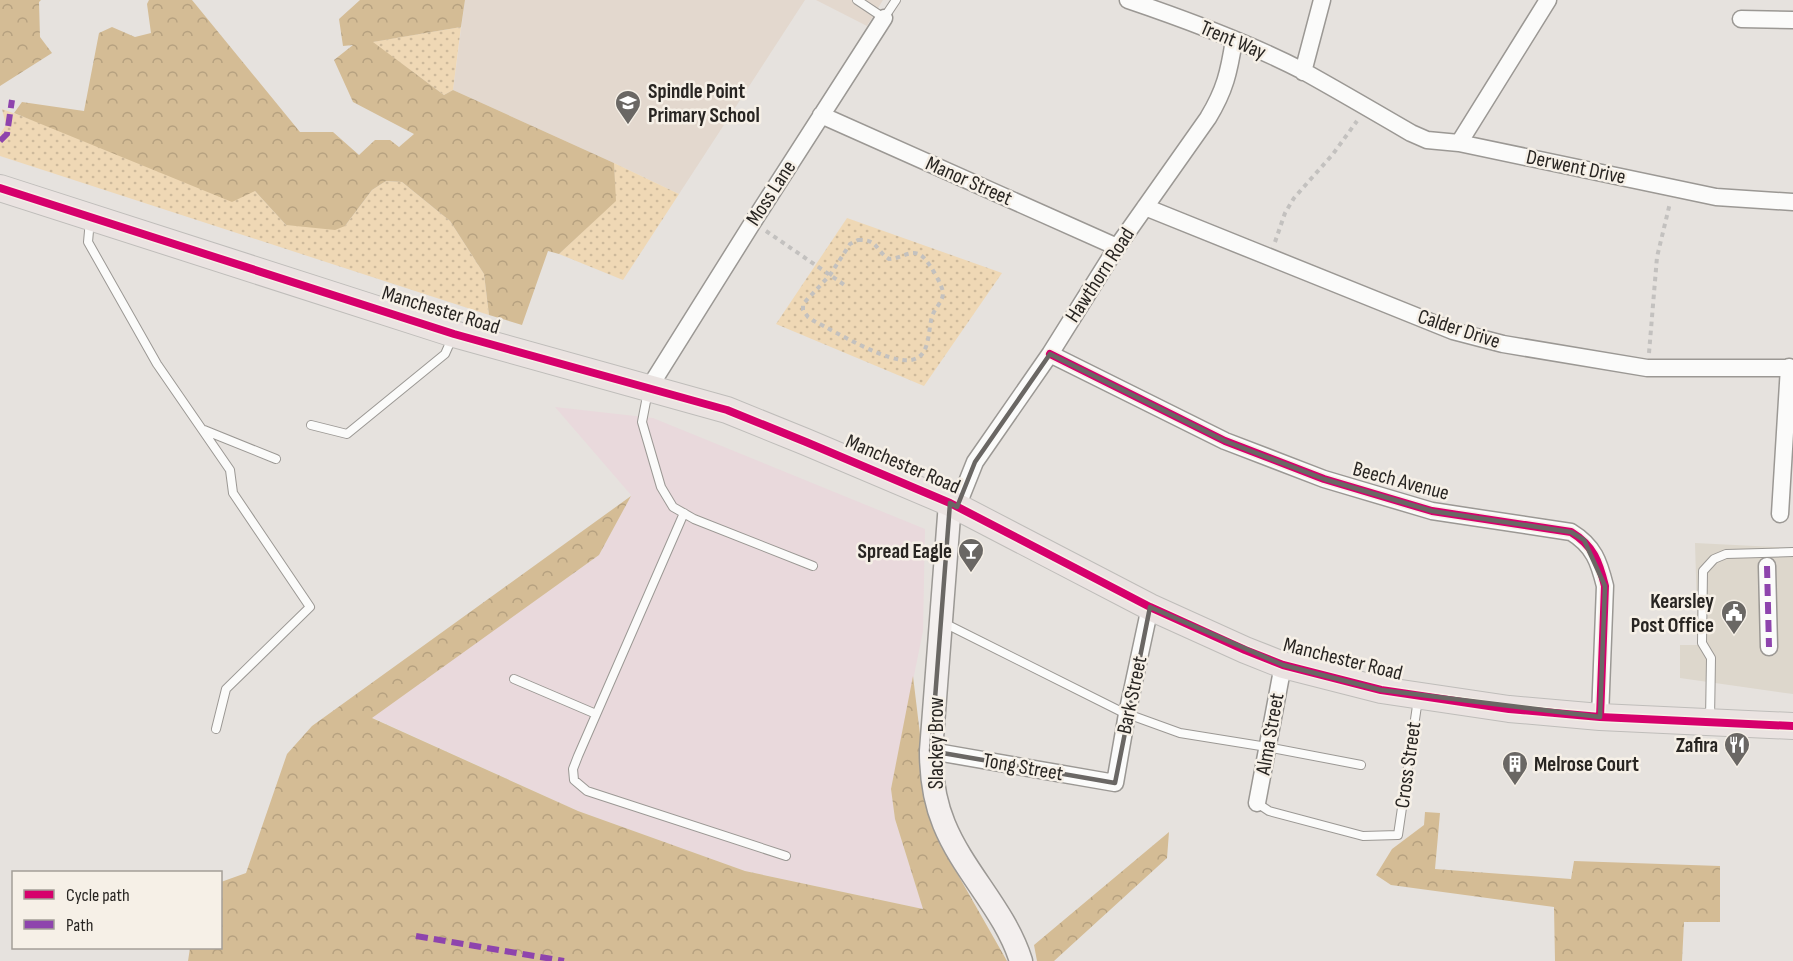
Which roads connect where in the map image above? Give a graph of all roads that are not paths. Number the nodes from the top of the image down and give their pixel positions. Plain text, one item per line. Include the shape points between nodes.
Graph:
1 (857, 0) edge
2 (897, 0) edge
3 (1128, 0) edge
4 (1322, 0) edge
5 (1548, 0) edge
6 (884, 18) junction
7 (1741, 19) dead end
8 (1793, 20) edge
9 (1234, 40) junction
10 (1303, 72) junction
11 (1366, 108) joint
12 (821, 115) junction
13 (1459, 143) junction
14 (0, 188) edge
15 (1793, 202) edge
16 (1144, 207) junction
17 (90, 216) junction
18 (1117, 247) junction
19 (454, 334) junction
20 (1050, 354) junction
21 (1791, 368) edge
22 (649, 388) junction
23 (311, 425) dead end
24 (203, 430) junction
25 (276, 459) dead end
26 (953, 505) junction
27 (684, 513) junction
28 (1780, 514) dead end
29 (1793, 552) edge
30 (813, 566) dead end
31 (1767, 566) dead end
32 (1150, 607) junction
33 (940, 621) junction
34 (1769, 647) dead end
35 (1283, 664) junction
36 (514, 679) dead end
37 (1418, 696) junction
38 (596, 714) junction
39 (1127, 714) junction
40 (1600, 717) junction
41 (1710, 723) junction
42 (1793, 726) edge
43 (216, 729) dead end
44 (1267, 747) junction
45 (931, 751) junction
46 (1361, 765) dead end
47 (1115, 783) joint
48 (1257, 803) joint
49 (786, 856) dead end
50 (1021, 961) edge

1 - 6 lane
2 - 6 lane, Moss Lane
3 - 9 street, Trent Way
4 - 10 street
5 - 13 street
6 - 12 street, Moss Lane
7 - 8 street
9 - 10 street, Trent Way
9 - 16 street, Hawthorn Road via 1221,96
10 - 11 street, Trent Way
11 - 13 street, Derwent Drive via 1427,140
12 - 18 street, Manor Street
12 - 22 street, Moss Lane
13 - 15 street, Derwent Drive via 1716,197
14 - 17 main road, Manchester Road
16 - 18 street, Hawthorn Road
16 - 21 street, Calder Drive via 1453,331 1503,344 1647,368
17 - 19 main road, Manchester Road
17 - 24 lane via 88,242 157,364
18 - 20 street, Hawthorn Road
19 - 22 main road, Manchester Road
19 - 23 lane via 445,354 347,434
20 - 26 street, Hawthorn Road via 975,462
20 - 40 street, Beech Avenue via 1225,441 1324,479 1432,511 1571,532 1584,540 1594,553 1605,586
21 - 28 street
22 - 26 main road, Manchester Road via 727,411
22 - 27 lane via 642,422 661,487 673,507
24 - 25 lane
24 - 43 lane via 230,470 233,493 310,606 226,689
26 - 32 main road, Manchester Road
26 - 33 street, Slackey Brow
27 - 30 lane
27 - 38 lane
29 - 41 lane via 1726,554 1714,559 1703,571 1702,643 1711,658
31 - 34 street
32 - 35 main road, Manchester Road
32 - 39 street, Bark Street
33 - 39 lane
33 - 45 street, Slackey Brow
35 - 37 main road, Manchester Road
35 - 44 street, Alma Street
36 - 38 lane
37 - 40 main road, Manchester Road
37 - 48 lane, Cross Street via 1398,835 1363,836 1269,811
38 - 49 lane via 573,769 574,780 587,791
39 - 44 lane via 1180,733
39 - 47 street, Bark Street
40 - 41 main road, Manchester Road
41 - 42 main road, Manchester Road
44 - 46 lane
44 - 48 street, Alma Street
45 - 47 street, Tong Street
45 - 50 street, Slackey Brow via 933,789 944,824 999,914

